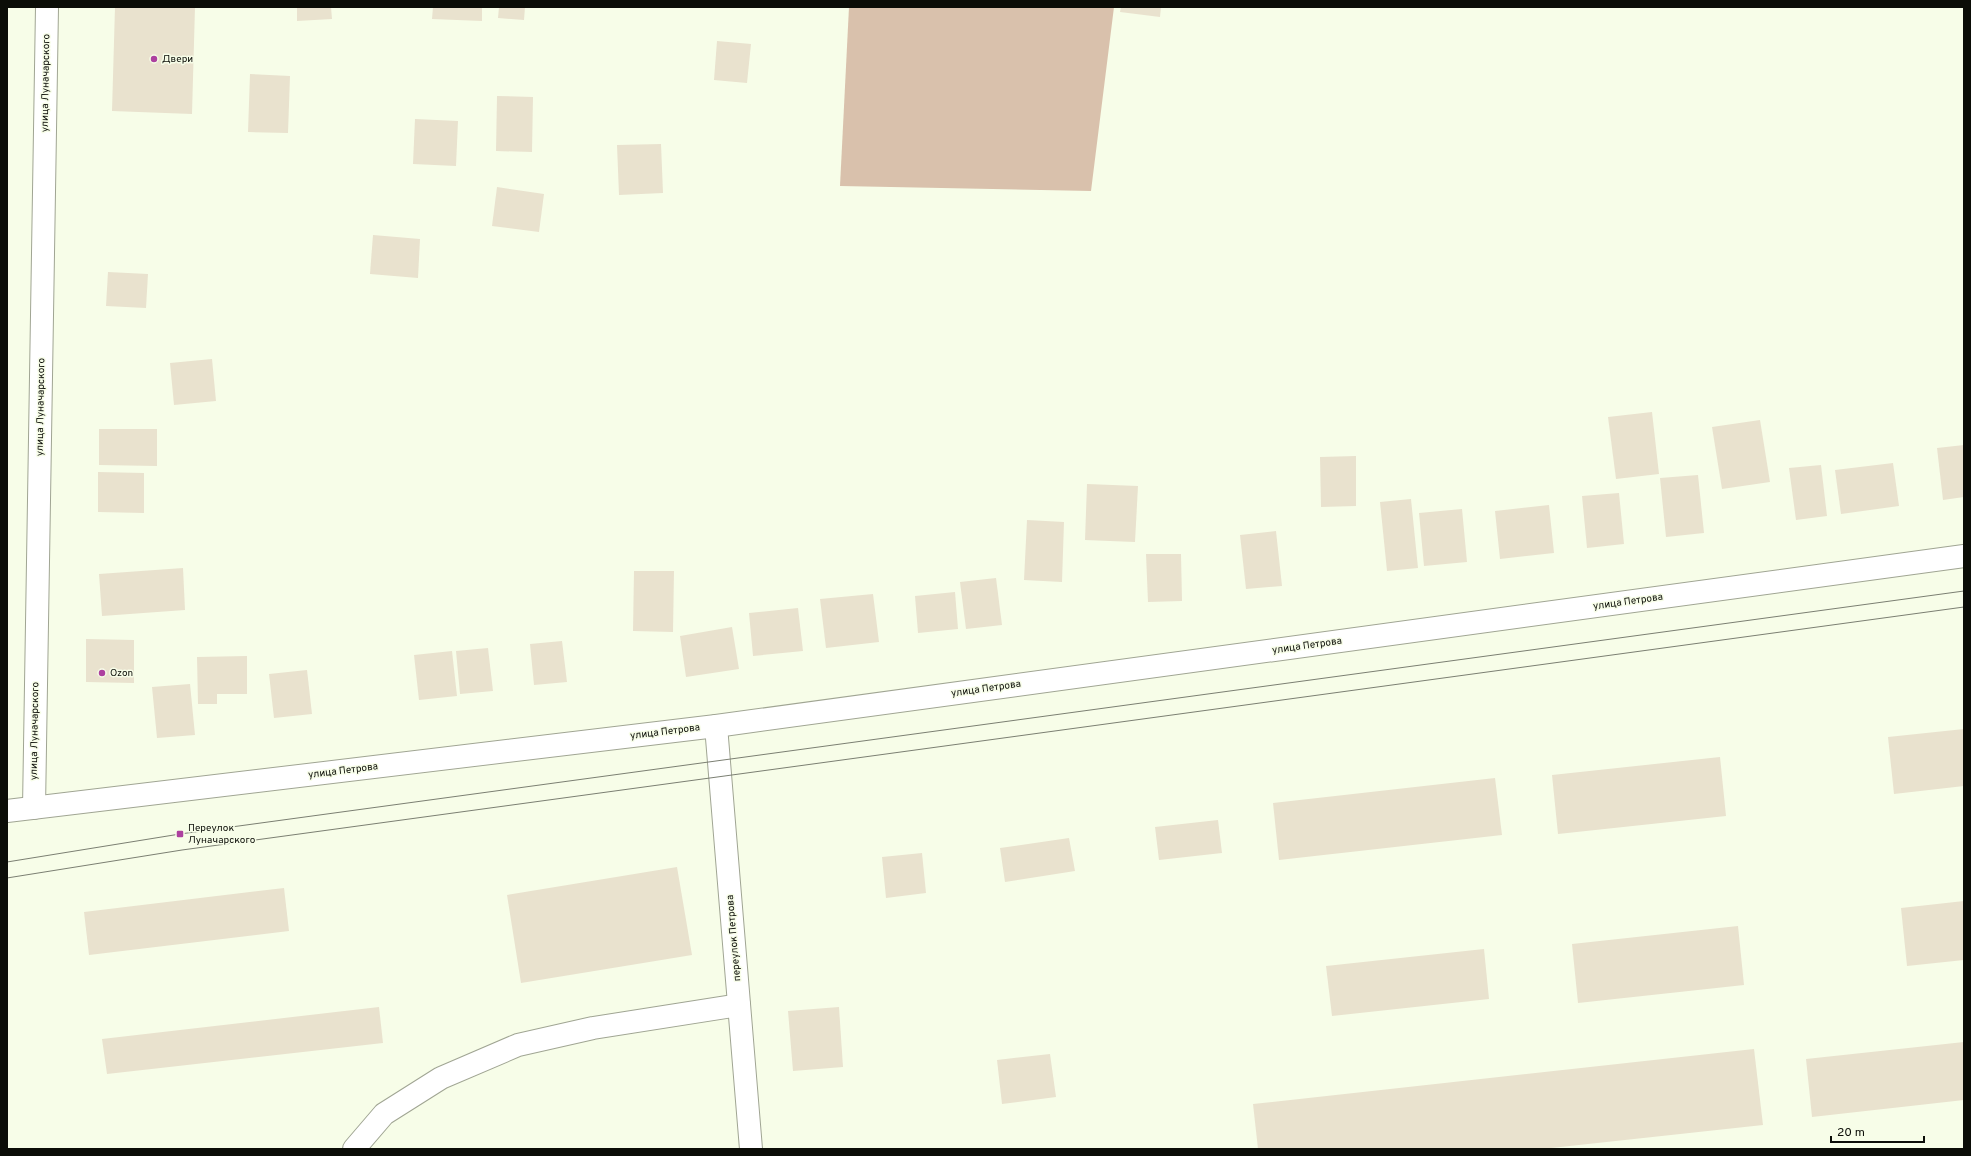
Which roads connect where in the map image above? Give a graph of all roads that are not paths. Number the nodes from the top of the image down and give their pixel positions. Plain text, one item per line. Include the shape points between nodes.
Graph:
1 (48, 7) edge
2 (1964, 556) edge
3 (716, 726) junction
4 (34, 808) junction
5 (7, 812) edge
6 (739, 1005) junction
7 (354, 1149) edge
8 (751, 1149) edge

1 - 4 street, улица Луначарского
2 - 3 street, улица Петрова
3 - 4 street, улица Петрова
3 - 6 street, переулок Петрова
4 - 5 street, улица Петрова
6 - 7 street via 593,1028 518,1046 441,1078 384,1114
6 - 8 street, переулок Петрова

